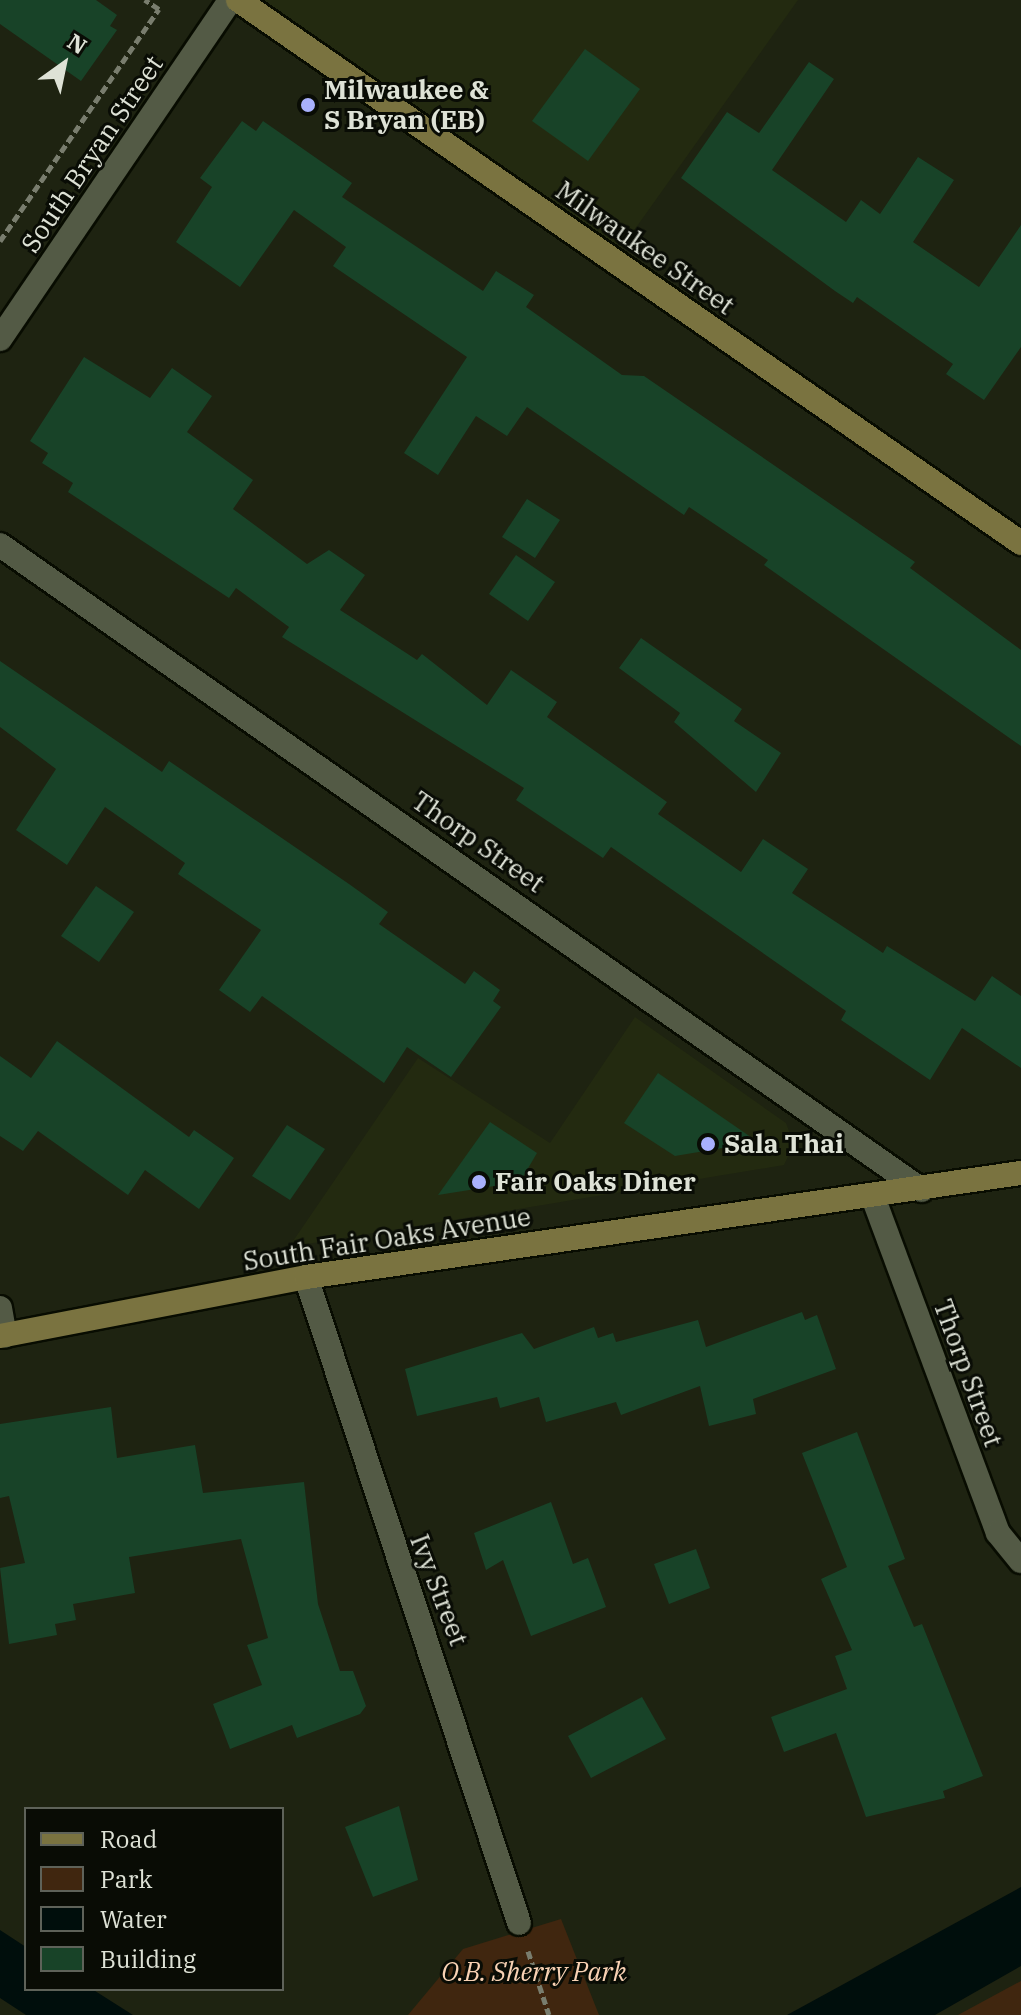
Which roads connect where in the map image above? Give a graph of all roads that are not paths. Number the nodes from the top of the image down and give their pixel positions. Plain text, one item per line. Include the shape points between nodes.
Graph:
1 (230, 0) edge
2 (238, 0) edge
3 (0, 339) edge
4 (1021, 543) edge
5 (0, 545) edge
6 (1021, 1173) edge
7 (922, 1190) junction
8 (873, 1197) junction
9 (306, 1277) junction
10 (0, 1308) edge
11 (2, 1336) edge
12 (1021, 1561) edge
13 (519, 1923) road end

1 - 3 street, South Bryan Street
2 - 4 street, Milwaukee Street
5 - 7 street, Thorp Street
6 - 7 street, South Fair Oaks Avenue
7 - 8 street, South Fair Oaks Avenue
8 - 9 street, South Fair Oaks Avenue
8 - 12 street, Thorp Street via 998,1533
9 - 11 street, South Fair Oaks Avenue
9 - 13 street, Ivy Street
10 - 11 street

